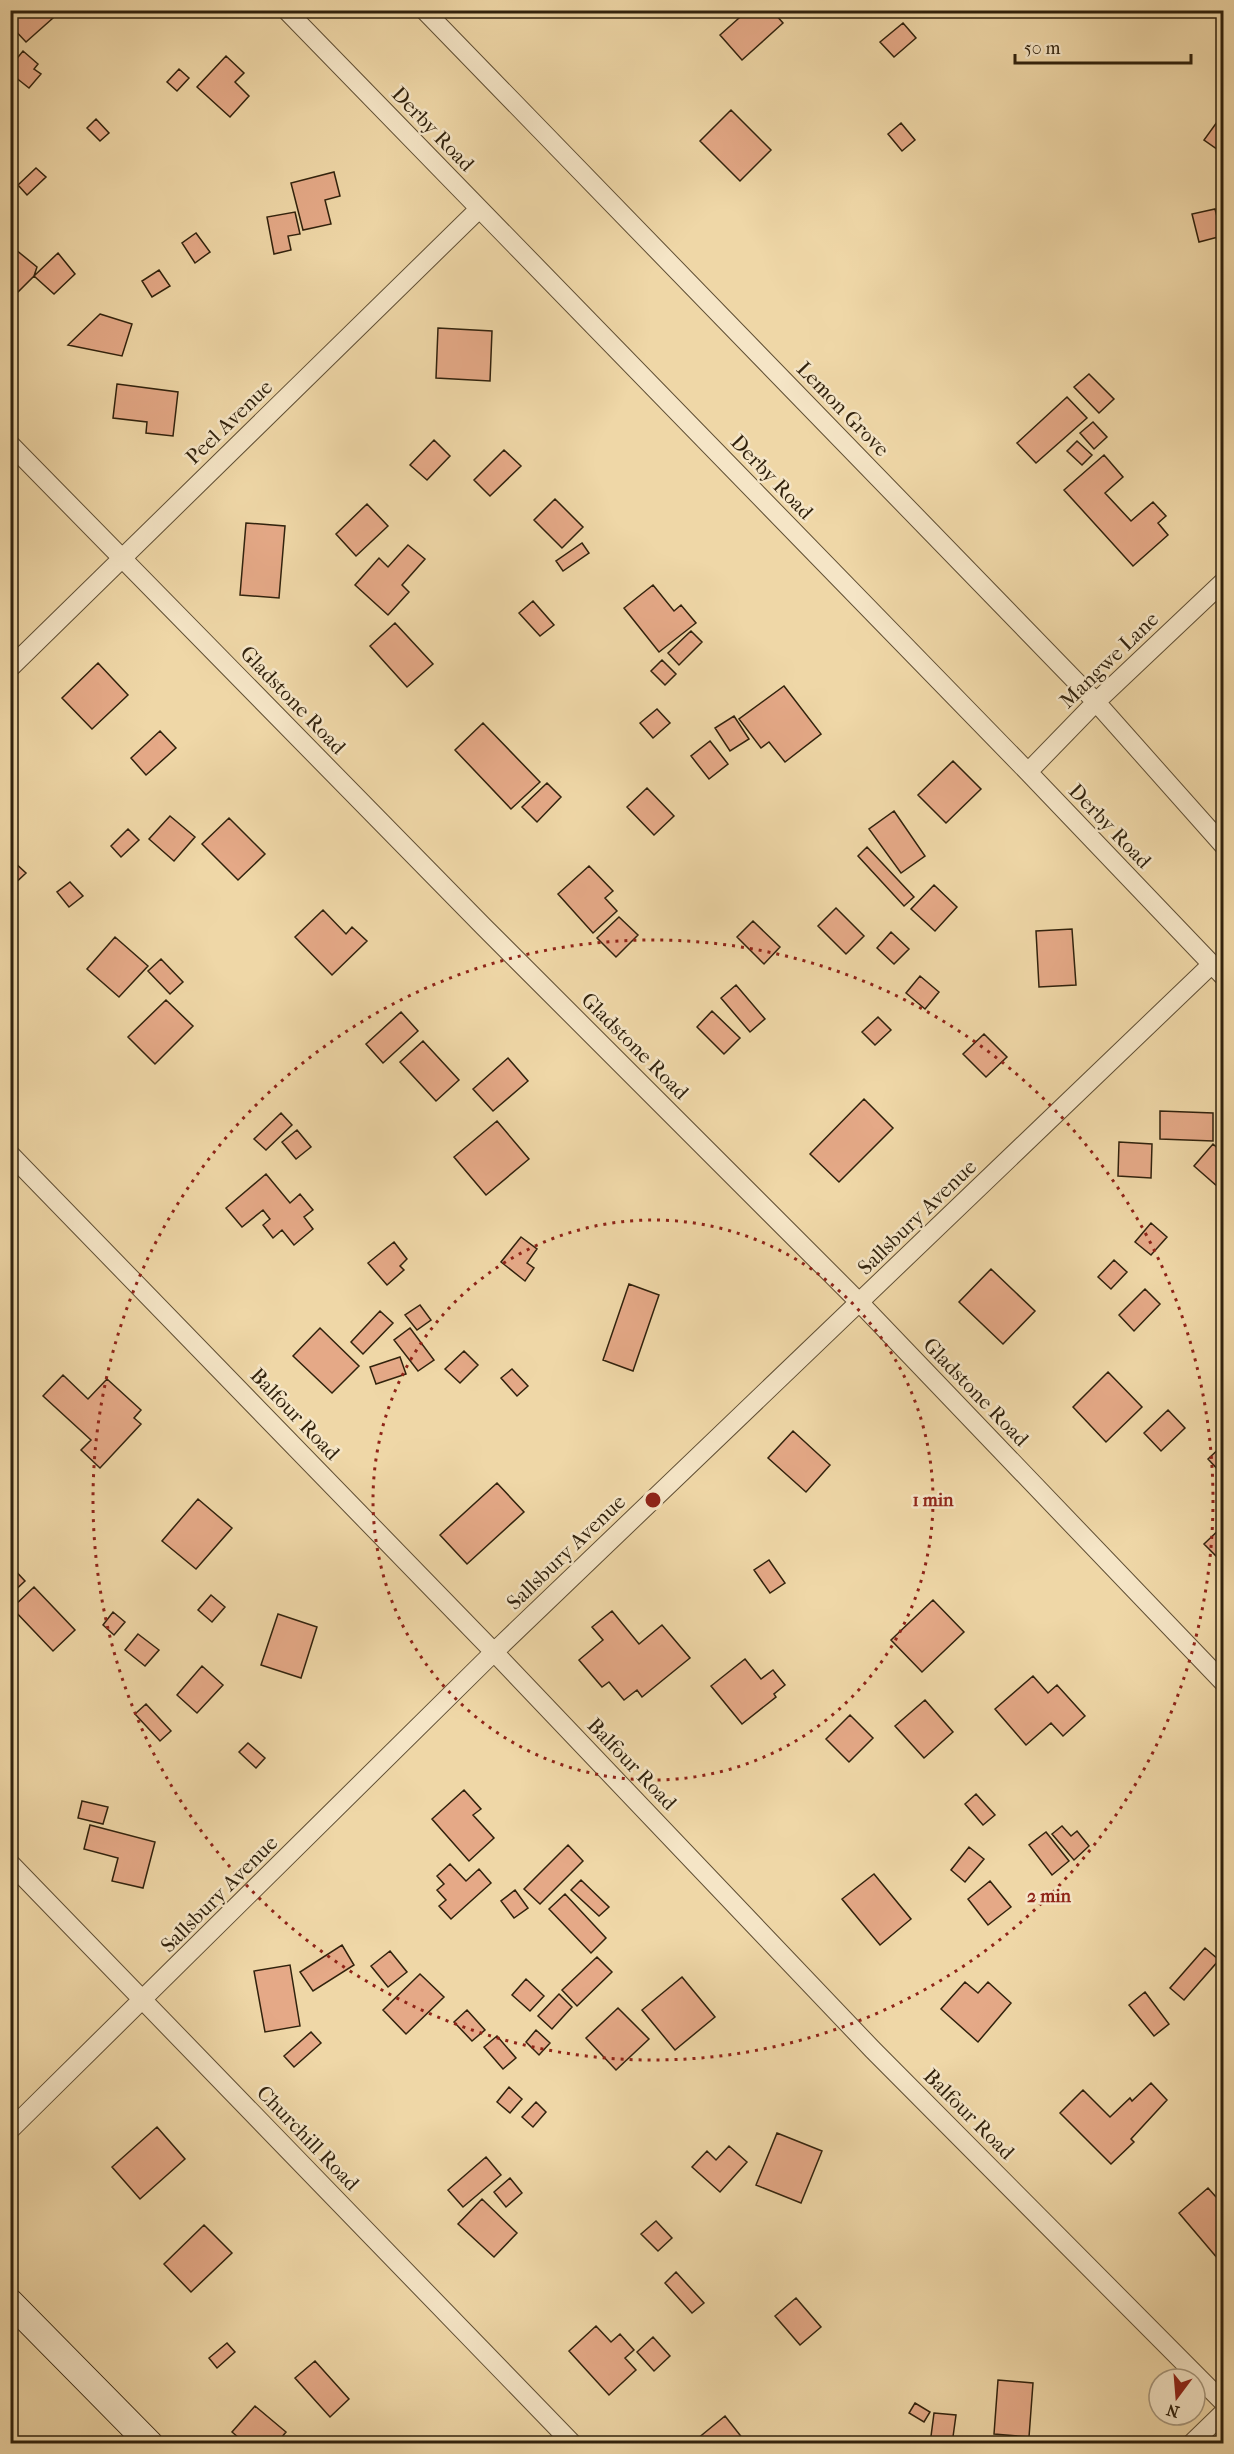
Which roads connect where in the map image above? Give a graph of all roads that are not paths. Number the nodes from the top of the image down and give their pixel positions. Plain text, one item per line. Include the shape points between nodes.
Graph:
1 (286, 10) edge
2 (424, 10) edge
3 (480, 209) junction
4 (10, 444) edge
5 (122, 558) junction
6 (1224, 581) edge
7 (10, 668) edge
8 (1096, 702) junction
9 (1028, 772) junction
10 (1224, 846) edge
11 (1217, 971) edge
12 (10, 1154) edge
13 (860, 1303) junction
14 (494, 1652) junction
15 (1224, 1683) edge
16 (10, 1863) edge
17 (144, 2000) junction
18 (10, 2130) edge
19 (10, 2302) edge
20 (1224, 2403) edge
21 (1224, 2412) edge
22 (150, 2444) edge
23 (573, 2444) edge
24 (1191, 2444) edge

1 - 3 street, Derby Road
2 - 8 street, Lemon Grove
3 - 5 street, Peel Avenue
3 - 9 street, Derby Road
4 - 5 street, Gladstone Road
5 - 7 street, Peel Avenue
5 - 13 street, Gladstone Road
6 - 8 street, Mangwe Lane
8 - 9 street, Mangwe Lane
8 - 10 street, Lemon Grove
9 - 11 street, Derby Road
11 - 13 street, Sallsbury Avenue
12 - 14 street, Balfour Road
13 - 14 street, Sallsbury Avenue
13 - 15 street, Gladstone Road
14 - 17 street, Sallsbury Avenue
14 - 20 street, Balfour Road via 873,2050
16 - 17 street, Churchill Road
17 - 18 street, Sallsbury Avenue
17 - 23 street, Churchill Road
19 - 22 main road
21 - 24 street

